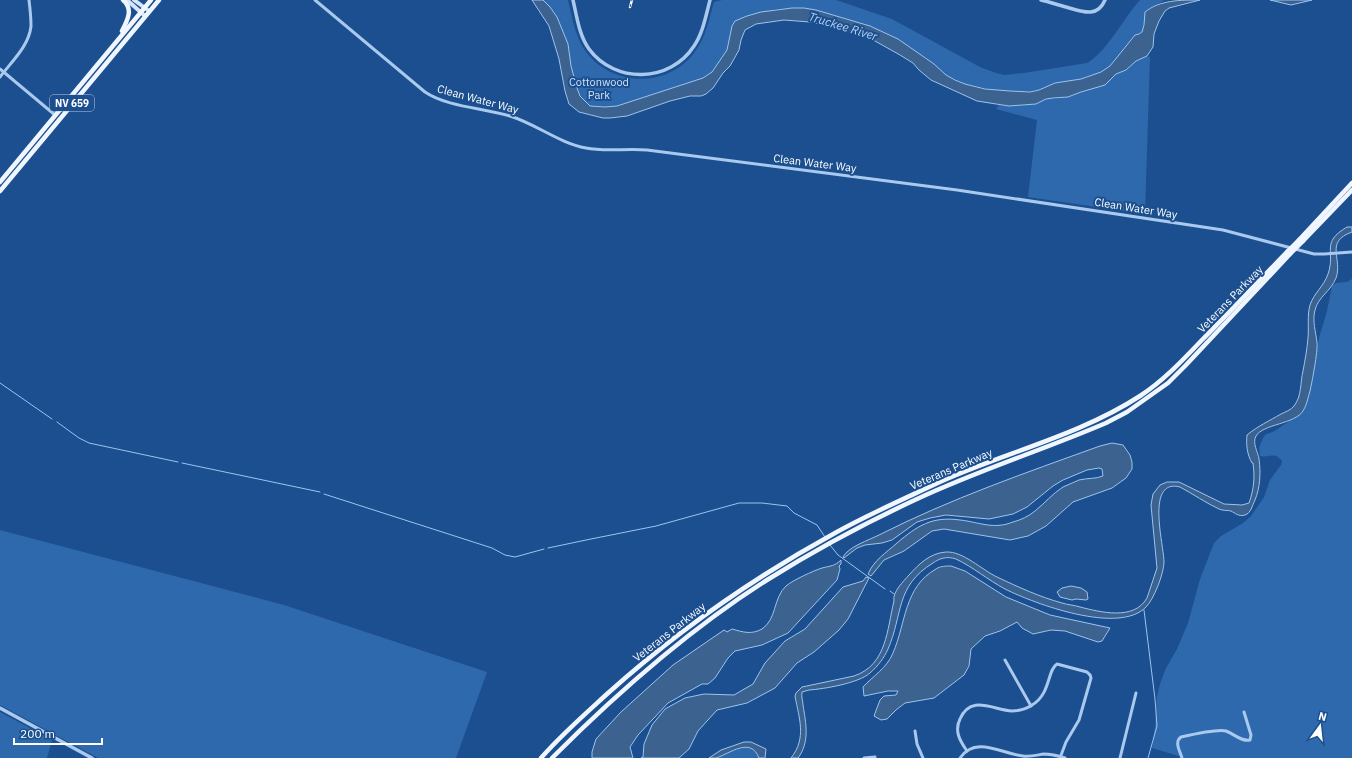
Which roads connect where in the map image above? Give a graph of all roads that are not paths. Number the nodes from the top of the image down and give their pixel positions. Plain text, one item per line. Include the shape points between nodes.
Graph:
1 (29, 0) edge
2 (124, 0) edge
3 (127, 0) edge
4 (134, 0) edge
5 (151, 0) edge
6 (158, 0) edge
7 (315, 0) edge
8 (573, 0) edge
9 (710, 0) edge
10 (1041, 0) edge
11 (1105, 0) edge
12 (144, 8) junction
13 (149, 11) junction
14 (140, 12) junction
15 (145, 16) junction
16 (120, 36) junction
17 (0, 69) edge
18 (4, 72) junction
19 (0, 77) edge
20 (55, 115) junction
21 (48, 132) junction
22 (0, 182) edge
23 (1352, 184) edge
24 (1352, 190) edge
25 (0, 191) edge
26 (1301, 240) junction
27 (1352, 252) edge
28 (1288, 253) junction
29 (1005, 660) dead end
30 (1136, 693) dead end
31 (1031, 706) junction
32 (0, 708) edge
33 (1244, 712) dead end
34 (915, 731) dead end
35 (966, 751) junction
36 (875, 757) edge
37 (1060, 757) edge
38 (92, 758) edge
39 (540, 758) edge
40 (552, 758) edge
41 (864, 758) edge
42 (923, 758) edge
43 (960, 758) edge
44 (1065, 758) edge
45 (1120, 758) edge
46 (1182, 758) edge

1 - 18 street via 31,26 28,38
2 - 16 main road via 129,12
3 - 14 main road
4 - 12 main road
5 - 12 main road, NV 659
6 - 13 main road, NV 659
7 - 27 street, Clean Water Way via 432,97 509,115 581,147 647,150 957,190 1223,230 1309,253
8 - 9 street via 582,34 595,56 616,70 642,75 667,70 688,54 699,37
10 - 11 street via 1086,12 1094,12
12 - 13 main road
12 - 14 main road, NV 659
13 - 15 main road, NV 659
14 - 15 main road
14 - 16 main road, NV 659
15 - 21 main road, NV 659
16 - 20 main road, NV 659
17 - 18 street
18 - 19 street
18 - 20 street
20 - 21 main road
20 - 22 main road, NV 659
21 - 25 main road, NV 659
23 - 26 main road, Veterans Parkway
24 - 26 main road, Veterans Parkway
26 - 28 main road, Veterans Parkway, bridge
28 - 39 main road, Veterans Parkway via 1182,361 1143,394 1104,417 955,476 871,514 762,577 713,609 631,672
28 - 40 main road, Veterans Parkway via 1168,383 1127,412 1080,434 956,481 823,546 766,581 677,644 590,720
29 - 31 street
30 - 45 street
31 - 35 street via 1016,711 985,704 969,708 960,718 957,730
31 - 37 street via 1046,692 1055,665 1091,674 1079,720
32 - 38 street
33 - 46 street via 1251,735 1250,740 1245,741 1222,730 1181,737 1177,742
34 - 42 street
35 - 37 street via 983,746 1024,757 1044,754
35 - 43 street
36 - 41 street
37 - 44 street

